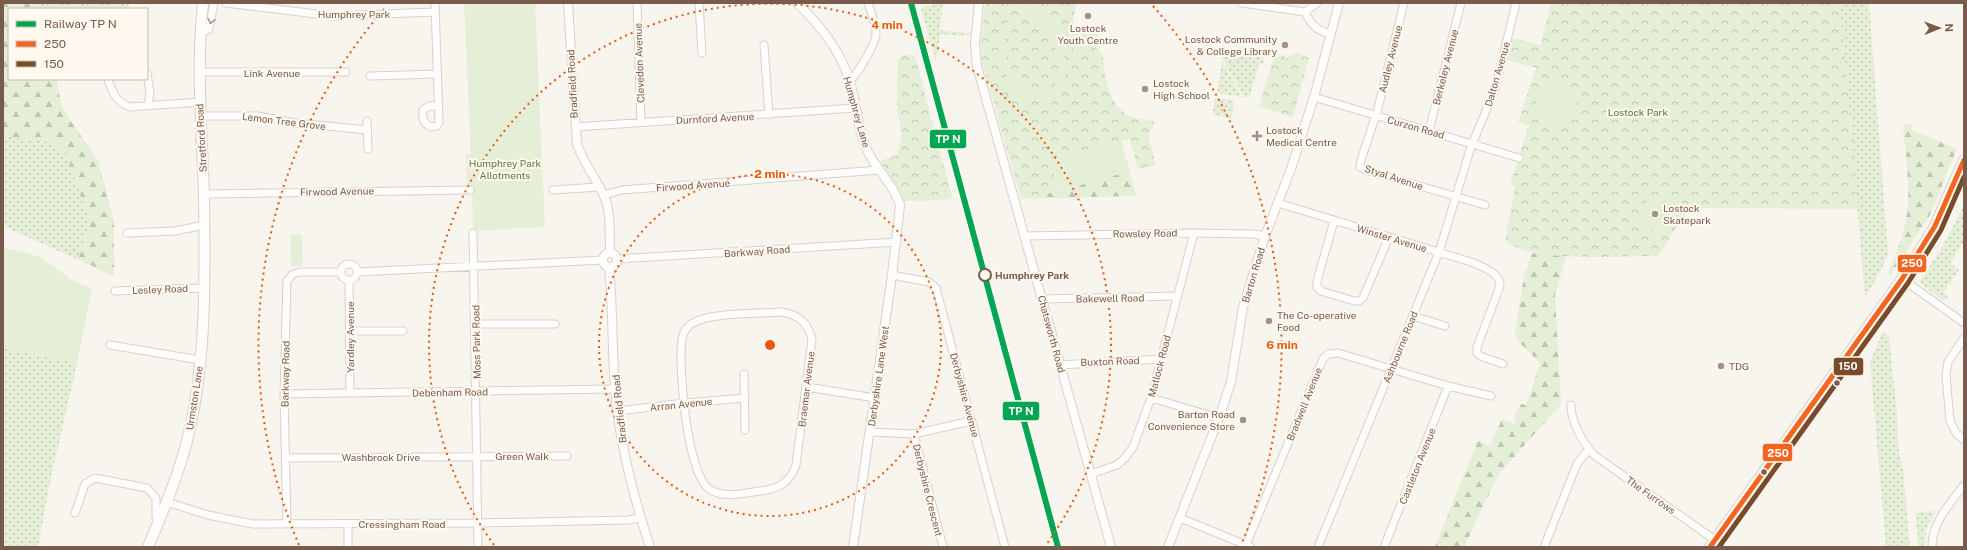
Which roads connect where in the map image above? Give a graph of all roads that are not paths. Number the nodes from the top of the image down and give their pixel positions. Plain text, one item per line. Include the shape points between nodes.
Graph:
1 (204, 3) edge
2 (214, 3) edge
3 (226, 3) edge
4 (435, 3) edge
5 (568, 3) edge
6 (637, 3) edge
7 (699, 3) edge
8 (797, 3) edge
9 (868, 3) edge
10 (979, 3) edge
11 (1242, 3) edge
12 (1317, 3) edge
13 (1338, 3) edge
14 (1404, 3) edge
15 (1461, 3) edge
16 (1516, 3) edge
17 (1263, 5) edge
18 (803, 6) edge
19 (435, 12) junction
20 (1305, 12) junction
21 (200, 34) junction
22 (1331, 34) junction
23 (764, 45) dead end
24 (702, 53) dead end
25 (199, 72) junction
26 (346, 72) dead end
27 (437, 74) junction
28 (370, 76) dead end
29 (108, 80) edge
30 (148, 80) edge
31 (850, 81) junction
32 (1314, 97) junction
33 (200, 102) junction
34 (148, 105) junction
35 (438, 106) dead end
36 (855, 108) junction
37 (769, 115) junction
38 (1376, 115) junction
39 (200, 116) junction
40 (367, 121) dead end
41 (641, 122) junction
42 (575, 127) junction
43 (367, 130) junction
44 (1429, 131) junction
45 (1473, 144) junction
46 (368, 149) dead end
47 (1519, 158) dead end
48 (1964, 160) edge
49 (879, 170) junction
50 (599, 187) junction
51 (470, 190) dead end
52 (553, 190) dead end
53 (204, 194) junction
54 (604, 195) junction
55 (1456, 197) junction
56 (1278, 203) junction
57 (900, 205) joint
58 (1485, 205) dead end
59 (1334, 221) junction
60 (204, 225) junction
61 (474, 232) dead end
62 (127, 233) dead end
63 (1194, 233) junction
64 (1025, 236) junction
65 (1266, 236) junction
66 (1389, 237) junction
67 (204, 241) joint
68 (897, 242) junction
69 (1439, 252) junction
70 (610, 253) junction
71 (603, 260) junction
72 (617, 260) junction
73 (474, 266) junction
74 (609, 267) junction
75 (341, 272) junction
76 (357, 272) junction
77 (892, 276) junction
78 (1902, 279) junction
79 (349, 280) junction
80 (204, 288) junction
81 (115, 290) dead end
82 (1178, 296) junction
83 (1042, 299) junction
84 (1413, 316) junction
85 (1964, 323) edge
86 (476, 324) junction
87 (555, 324) dead end
88 (1445, 326) dead end
89 (350, 331) junction
90 (403, 331) dead end
91 (1964, 338) edge
92 (110, 345) dead end
93 (1161, 359) junction
94 (200, 360) junction
95 (1060, 364) junction
96 (1503, 364) dead end
97 (1391, 369) junction
98 (744, 374) dead end
99 (1448, 386) junction
100 (807, 387) junction
101 (615, 389) junction
102 (477, 392) junction
103 (350, 393) junction
104 (284, 394) junction
105 (1491, 396) dead end
106 (745, 398) junction
107 (875, 398) junction
108 (1151, 398) junction
109 (684, 403) junction
110 (1571, 405) dead end
111 (618, 411) junction
112 (1219, 418) junction
113 (971, 421) junction
114 (746, 430) dead end
115 (870, 432) junction
116 (914, 434) junction
117 (1964, 440) edge
118 (1589, 449) junction
119 (478, 456) junction
120 (567, 456) dead end
121 (285, 458) junction
122 (1091, 474) junction
123 (1964, 485) edge
124 (1961, 496) edge
125 (167, 502) junction
126 (75, 513) dead end
127 (640, 518) junction
128 (1180, 518) junction
129 (158, 522) junction
130 (478, 523) junction
131 (287, 524) junction
132 (348, 524) junction
133 (1712, 544) edge
134 (1248, 546) edge
135 (148, 547) edge
136 (348, 547) edge
137 (478, 547) edge
138 (650, 547) edge
139 (853, 547) edge
140 (943, 547) edge
141 (1005, 547) edge
142 (1111, 547) edge
143 (1168, 547) edge
144 (1318, 547) edge
145 (1384, 547) edge
146 (1544, 547) edge
147 (1932, 547) edge

1 - 21 main road, Stretford Road
2 -> 21 street via 209,29
3 - 19 street, Humphrey Park via 333,16
4 - 19 street
5 - 42 street, Bradfield Road
6 - 41 street, Clevedon Avenue
7 - 24 street
8 - 18 street, Humphrey Lane
9 - 31 street via 876,39
10 - 64 street, Chatsworth Road via 976,61
11 - 17 street
12 - 20 street
13 - 22 street, Barton Road
14 - 38 street, Audley Avenue
15 - 44 street, Berkeley Avenue
16 - 45 street, Dalton Avenue via 1496,86
17 - 20 street
18 - 31 street, Humphrey Lane via 831,45
19 - 27 street
20 - 22 street via 1313,26
21 - 25 main road, Stretford Road
22 - 32 street, Barton Road
23 - 37 street
25 - 26 street, Link Avenue
25 - 33 main road, Stretford Road
27 - 28 street
27 - 35 street
29 - 34 street via 112,92 122,104 130,107
30 - 34 street
31 - 36 street, Humphrey Lane
32 - 38 street, Curzon Road
32 - 56 street, Barton Road
33 - 34 street
33 - 39 main road, Stretford Road
36 - 37 street, Durnford Avenue
36 - 49 street, Humphrey Lane via 863,138
37 - 41 street, Durnford Avenue
38 - 44 street, Curzon Road
38 - 55 street, Styal Avenue via 1361,160 1361,168
39 - 43 street, Lemon Tree Grove via 258,116 296,123
39 - 53 main road, Stretford Road
40 - 43 street
41 - 42 street, Durnford Avenue
42 - 50 street, Bradfield Road via 580,154
43 - 46 street
44 - 45 street, Curzon Road
45 - 47 street, Curzon Road
45 - 55 street, Ashbourne Road
48 - 78 main road via 1935,226
49 - 54 street, Firwood Avenue via 622,190
49 - 57 street, Humphrey Lane
50 - 52 street
50 - 54 street, Bradfield Road
51 - 53 street, Firwood Avenue
53 - 60 main road, Stretford Road
54 - 70 street, Bradfield Road via 609,221
55 - 58 street
55 - 69 street, Ashbourne Road
56 - 59 street, Winster Avenue
56 - 65 street, Barton Road
57 - 68 street, Derbyshire Lane West
59 - 66 street, Winster Avenue
59 - 66 street via 1316,281 1317,287 1323,292 1354,301 1363,298
60 - 62 street via 175,231
60 - 67 main road, Stretford Road
61 - 73 street, Moss Park Road
63 - 64 street, Rowsley Road
63 - 65 street, Rowsley Road
63 - 82 street, Matlock Road
64 - 83 street, Chatsworth Road
65 - 112 street, Barton Road via 1241,316 1234,369
66 - 69 street, Winster Avenue
67 - 80 main road, Urmston Lane
68 - 72 street, Barkway Road
68 - 77 street, Derbyshire Lane West
69 - 84 street, Ashbourne Road
69 - 96 street, Winster Avenue via 1478,264 1500,282 1500,289 1476,353
70 - 71 street via 604,256
70 - 72 street via 614,254
71 - 73 street
71 - 74 street
72 - 74 street via 616,264
73 - 76 street
73 - 86 street, Moss Park Road
74 - 101 street, Bradfield Road
75 - 76 street via 348,264 353,265
75 - 79 street via 343,277
75 - 104 street, Barkway Road via 300,272 288,279
76 - 79 street via 356,276
77 - 107 street, Derbyshire Lane West
77 - 113 street, Derbyshire Avenue via 924,280 936,288
78 - 85 street
78 - 133 main road
79 - 89 street, Yardley Avenue
80 - 81 street, Lesley Road
80 - 94 main road, Urmston Lane
82 - 83 street, Bakewell Road
82 - 93 street, Matlock Road
83 - 95 street, Chatsworth Road
84 - 88 street
84 - 97 street, Ashbourne Road
86 - 87 street
86 - 102 street, Moss Park Road
89 - 90 street
89 - 103 street, Yardley Avenue
91 - 117 street via 1948,362 1946,375 1950,421
92 - 94 street
93 - 95 street, Buxton Road
93 - 108 street, Matlock Road
94 - 125 main road, Urmston Lane via 187,438
95 - 122 street, Chatsworth Road
97 - 99 street, Bradwell Avenue
97 - 134 street, Bradwell Avenue via 1336,353 1324,357
97 - 144 street, Ashbourne Road
98 - 106 street
99 - 105 street, Bradwell Avenue
99 - 145 street, Castleton Avenue
100 - 107 street
100 - 109 street, Braemar Avenue via 812,338 807,326 798,317 781,312 712,316 694,322 683,334 681,362
100 - 109 street, Braemar Avenue via 793,474 787,482 778,487 745,493 722,494 704,484 695,467
101 - 102 street, Debenham Road
101 - 111 street, Bradfield Road
102 - 103 street, Debenham Road
102 - 119 street, Moss Park Road
103 - 104 street, Debenham Road
104 - 121 street, Barkway Road
106 - 109 street, Arran Avenue
106 - 114 street
107 - 115 street, Derbyshire Lane West
108 - 112 street
108 - 122 street, Matlock Road via 1133,447 1125,458 1108,469
109 - 111 street, Arran Avenue
110 - 118 street, The Furrows via 1572,416
111 - 127 street, Bradfield Road via 623,449
112 - 128 street, Barton Road
113 - 116 street
113 - 141 street, Derbyshire Avenue
115 - 116 street
115 - 139 street, Derbyshire Lane West
116 - 140 street, Derbyshire Crescent
118 - 133 street, The Furrows
118 - 146 street via 1577,464
119 - 120 street, Green Walk
119 - 121 street, Washbrook Drive
119 - 130 street, Moss Park Road
121 - 131 street, Barkway Road
122 - 142 street, Chatsworth Road
123 - 124 street
124 - 147 street via 1934,528
125 - 129 main road, Urmston Lane
125 - 131 street, Cressingham Road via 230,521
126 - 129 street via 83,488 95,478 147,488 156,498
127 - 130 street, Cressingham Road
127 - 138 street, Bradfield Road
128 - 134 street
128 - 143 street, Barton Road
129 - 135 main road, Urmston Lane
130 - 132 street, Cressingham Road
130 - 137 street, Moss Park Road
131 - 132 street, Cressingham Road
132 - 136 street

